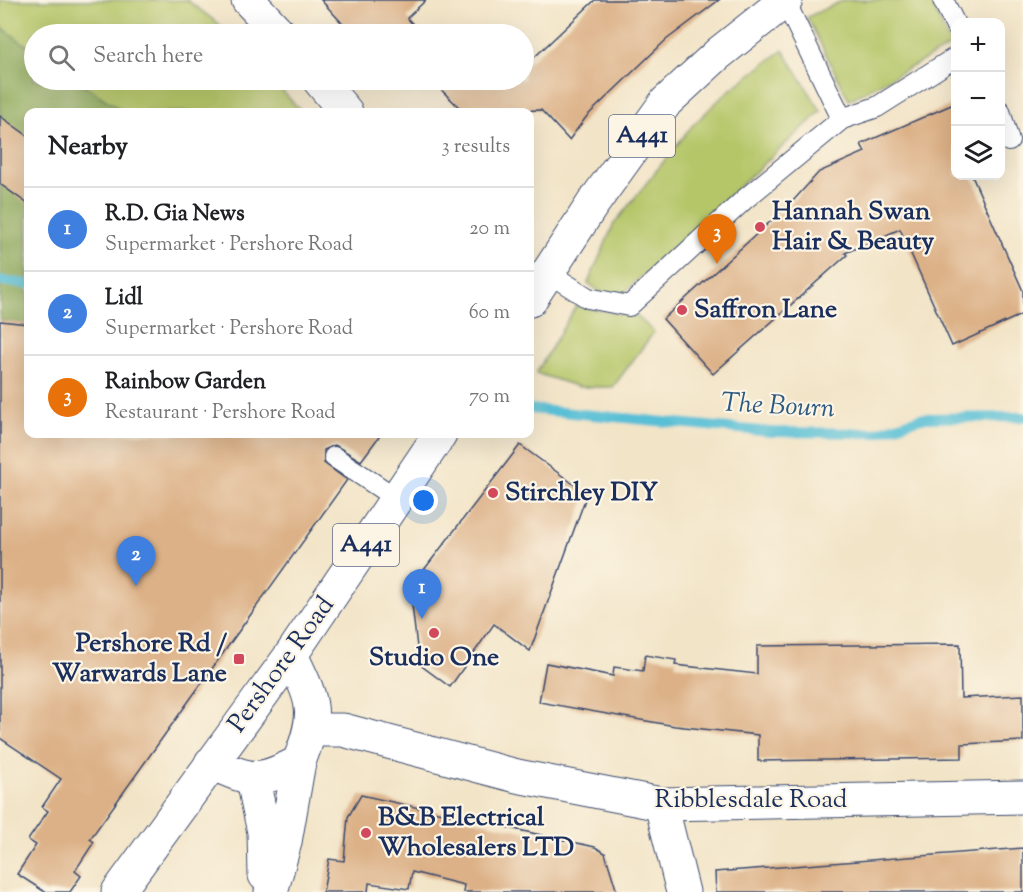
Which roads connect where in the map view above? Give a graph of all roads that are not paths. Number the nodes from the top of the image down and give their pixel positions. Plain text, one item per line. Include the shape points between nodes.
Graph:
1 (786, 0) edge
2 (943, 0) edge
3 (957, 0) edge
4 (250, 1) edge
5 (952, 18) edge
6 (964, 18) edge
7 (271, 24) edge
8 (951, 60) edge
9 (327, 90) edge
10 (343, 108) edge
11 (842, 119) junction
12 (1004, 126) edge
13 (1009, 141) dead end
14 (547, 272) junction
15 (534, 293) edge
16 (437, 438) edge
17 (334, 457) dead end
18 (397, 499) junction
19 (291, 655) junction
20 (327, 730) junction
21 (299, 762) junction
22 (211, 763) junction
23 (253, 780) junction
24 (1023, 797) edge
25 (661, 804) junction
26 (118, 892) edge
27 (265, 892) edge
28 (271, 892) edge
29 (682, 892) edge

1 - 11 lane
1 - 14 street, A441 via 666,102
2 - 5 lane
3 - 6 lane
4 - 7 street
8 - 11 lane via 877,107
9 - 10 street
11 - 14 lane via 746,199 629,306 588,298
12 - 13 lane
14 - 15 street, A441
16 - 18 street, Pershore Road / A441
17 - 18 lane
18 - 19 street, Pershore Road / A441
19 - 20 street
19 - 22 street, Pershore Road / A441
20 - 21 street
20 - 25 street, Ribblesdale Road via 518,776
21 - 23 street via 277,774
21 - 28 street via 285,842
22 - 23 street
22 - 26 street, Pershore Road / A441
23 - 27 street via 264,832
24 - 25 street, Ribblesdale Road
25 - 29 street

